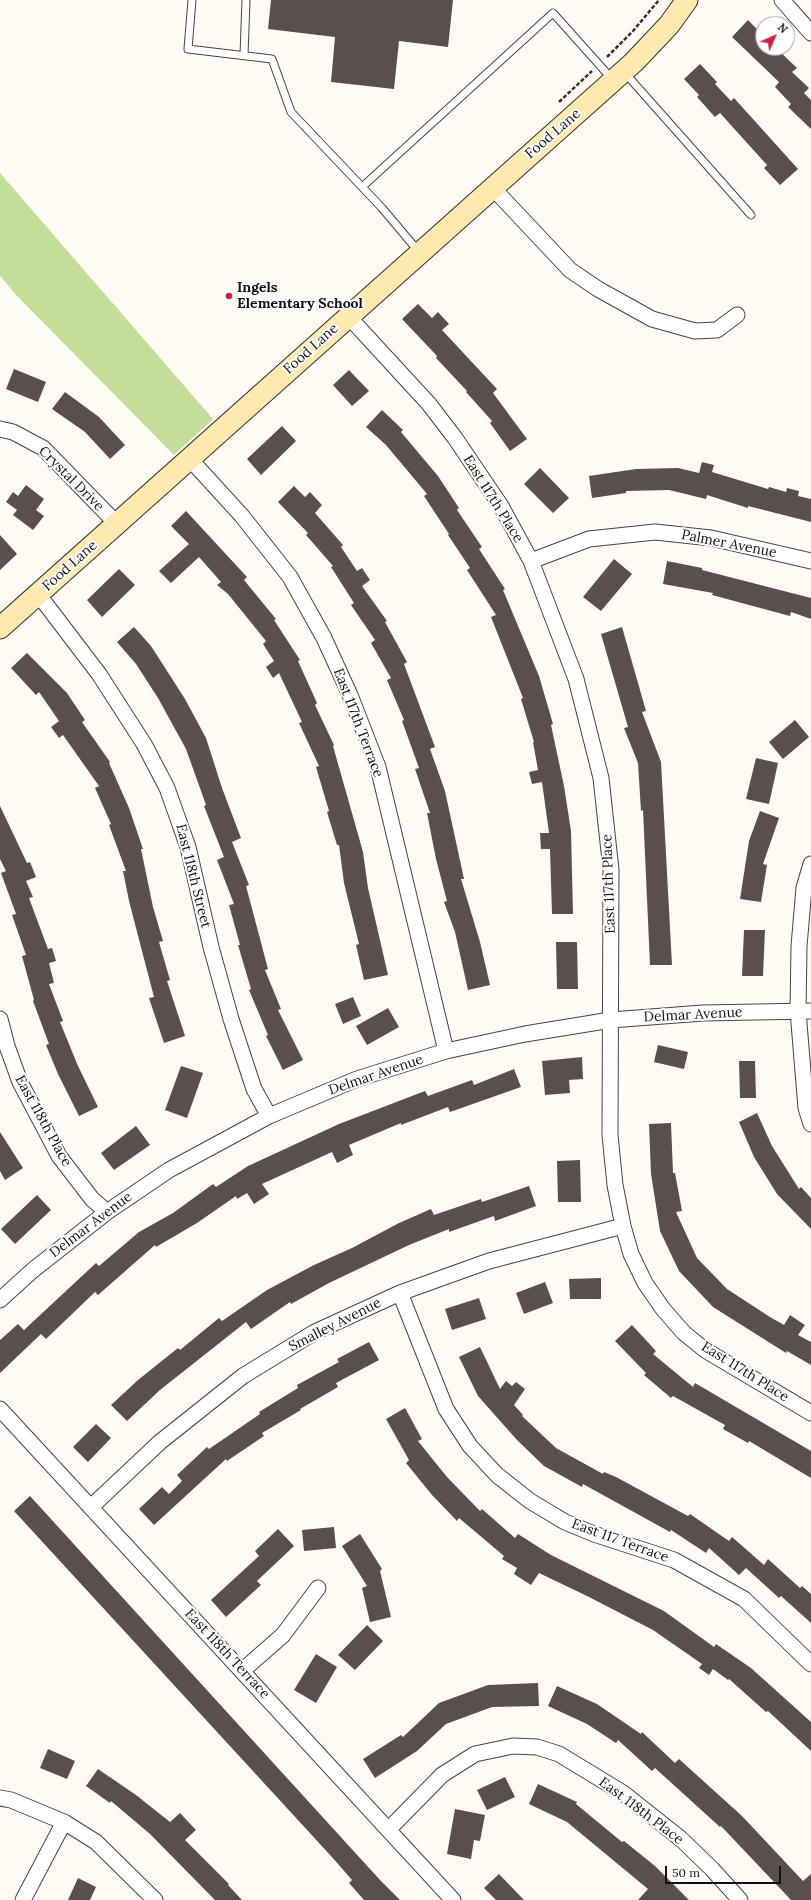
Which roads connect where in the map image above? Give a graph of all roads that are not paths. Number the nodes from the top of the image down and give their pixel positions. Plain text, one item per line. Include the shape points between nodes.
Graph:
1 (192, 0) edge
2 (246, 0) edge
3 (687, 0) edge
4 (782, 0) edge
5 (811, 33) edge
6 (244, 55) junction
7 (618, 76) junction
8 (362, 187) junction
9 (492, 187) junction
10 (751, 215) dead end
11 (419, 252) junction
12 (737, 315) dead end
13 (348, 316) junction
14 (0, 429) edge
15 (190, 459) junction
16 (116, 524) junction
17 (811, 560) edge
18 (531, 561) junction
19 (38, 594) junction
20 (0, 628) edge
21 (811, 864) edge
22 (804, 1011) edge
23 (0, 1019) edge
24 (611, 1020) junction
25 (446, 1051) junction
26 (269, 1116) junction
27 (811, 1124) edge
28 (107, 1212) junction
29 (623, 1226) junction
30 (400, 1293) junction
31 (0, 1300) edge
32 (0, 1409) edge
33 (811, 1413) edge
34 (91, 1507) junction
35 (318, 1588) dead end
36 (811, 1664) edge
37 (242, 1671) junction
38 (0, 1798) edge
39 (64, 1822) junction
40 (389, 1829) junction
41 (24, 1900) edge
42 (155, 1900) edge
43 (453, 1900) edge
44 (740, 1900) edge

1 - 6 lane via 188,49
2 - 6 lane
3 - 7 street, Food Lane via 670,26
4 - 5 street
6 - 8 lane via 272,59 291,112
7 - 8 lane via 553,13
7 - 9 street, Food Lane
7 - 10 lane
8 - 11 lane
9 - 11 street, Food Lane
9 - 12 street via 570,270 652,319 695,331 717,330
11 - 13 street, Food Lane
13 - 15 street, Food Lane
13 - 18 street, East 117th Place via 429,404 455,438 501,506
14 - 16 street, Crystal Drive via 13,432 43,448
15 - 16 street, Food Lane
15 - 25 street, East 117th Terrace via 242,516 290,577 324,638 350,695 378,767
16 - 19 street, Food Lane
17 - 18 street, Palmer Avenue via 711,538 655,532 589,539
18 - 24 street, East 117th Place via 576,679 601,778 611,870
19 - 20 street, Food Lane
19 - 26 street, East 118th Street via 99,674 144,744 167,788 188,847 230,1019 254,1089
21 - 22 street via 804,888 799,946
22 - 24 street, Delmar Avenue via 703,1013
22 - 27 street via 806,1108
23 - 28 street, East 118th Place via 20,1082 59,1156 92,1199
24 - 25 street, Delmar Avenue via 525,1034
24 - 29 street, East 117th Place via 610,1135 615,1185
25 - 26 street, Delmar Avenue via 357,1079
26 - 28 street, Delmar Avenue via 169,1170
28 - 31 street, Delmar Avenue via 33,1270
29 - 30 street, Smalley Avenue via 489,1261
29 - 33 street, East 117th Place via 631,1254 645,1283 684,1333 705,1350
30 - 34 street, Smalley Avenue via 315,1332 243,1376 160,1442
30 - 36 street, East 117 Terrace via 446,1409 470,1446 497,1475 565,1522 674,1560 744,1599
32 - 34 street, East 118th Terrace
34 - 37 street, East 118th Terrace
35 - 37 street via 283,1635
37 - 40 street, East 118th Terrace
38 - 39 street
39 - 41 street
39 - 42 street via 96,1842
40 - 43 street, East 118th Terrace
40 - 44 street, East 118th Place via 442,1775 475,1754 513,1746 537,1747 559,1754 623,1793 681,1839

